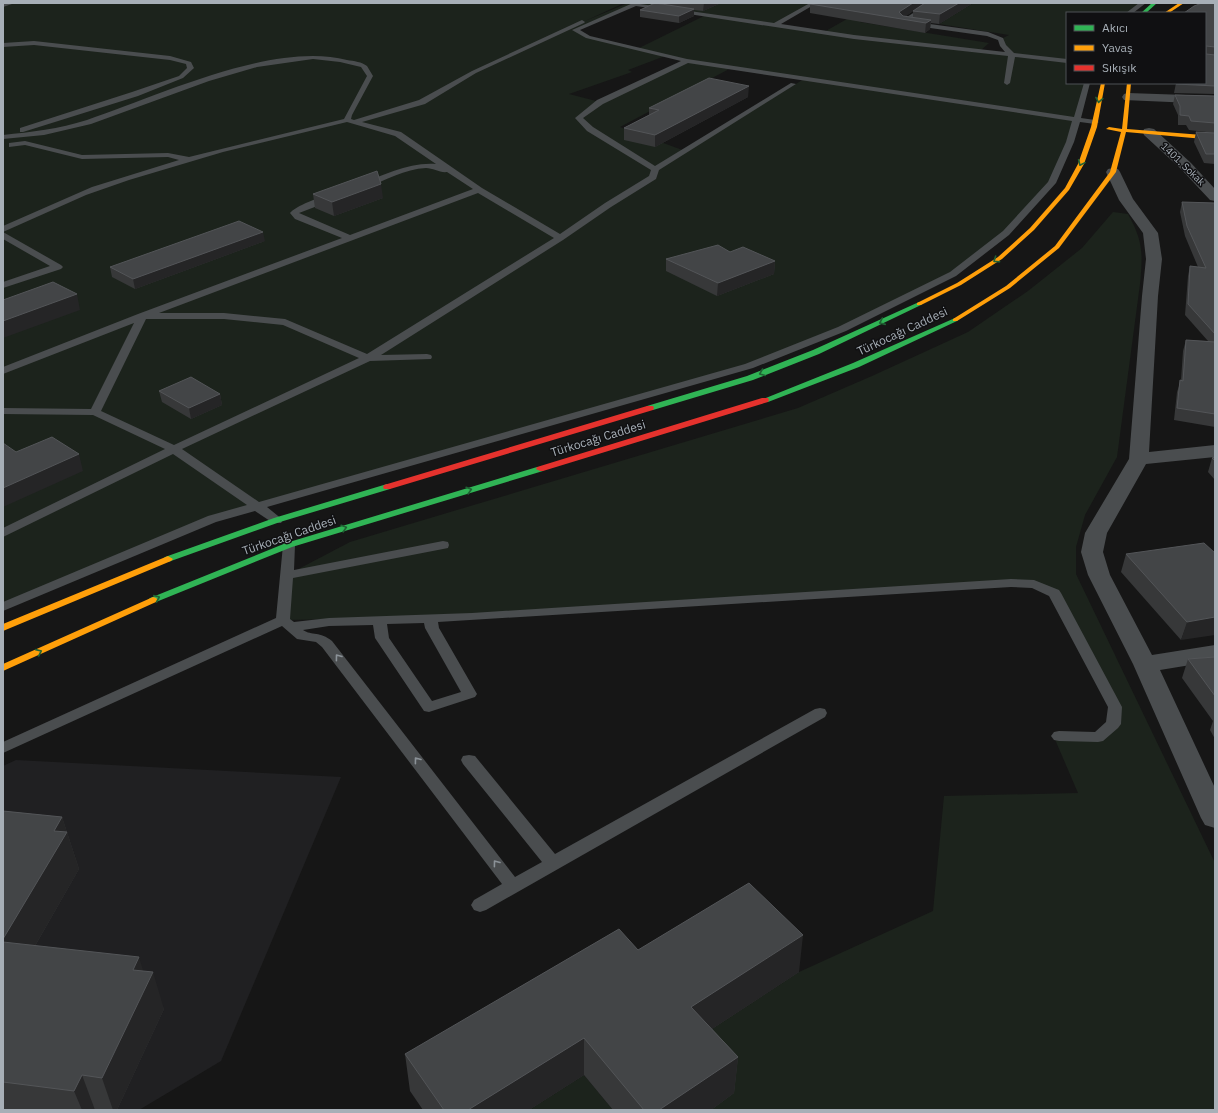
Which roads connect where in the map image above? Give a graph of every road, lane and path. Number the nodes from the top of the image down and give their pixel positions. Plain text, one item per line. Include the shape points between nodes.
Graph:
1 (12, 3) edge
2 (628, 3) edge
3 (637, 3) edge
4 (814, 3) edge
5 (933, 3) edge
6 (1143, 3) edge
7 (1155, 3) edge
8 (1182, 3) edge
9 (3, 5) edge
10 (1130, 12) edge
11 (1144, 12) edge
12 (1168, 12) edge
13 (776, 24) junction
14 (3, 45) edge
15 (1012, 55) junction
16 (687, 61) junction
17 (1066, 61) edge
18 (1007, 83) dead end
19 (793, 84) dead end
20 (1087, 84) edge
21 (1103, 84) edge
22 (1129, 84) edge
23 (1128, 97) junction
24 (1215, 100) edge
25 (1077, 119) junction
26 (350, 121) junction
27 (1100, 121) junction
28 (1124, 126) junction
29 (1149, 132) junction
30 (4, 137) edge
31 (1215, 137) edge
32 (3, 146) edge
33 (188, 159) junction
34 (656, 169) junction
35 (1113, 172) junction
36 (356, 189) edge
37 (475, 191) junction
38 (342, 194) edge
39 (1215, 197) edge
40 (3, 229) edge
41 (3, 235) edge
42 (350, 238) junction
43 (560, 238) junction
44 (3, 285) edge
45 (142, 316) junction
46 (427, 357) dead end
47 (368, 358) junction
48 (3, 371) edge
49 (3, 411) edge
50 (95, 412) junction
51 (174, 448) junction
52 (1215, 451) edge
53 (1139, 459) junction
54 (258, 507) junction
55 (278, 523) junction
56 (3, 533) edge
57 (288, 542) junction
58 (443, 545) dead end
59 (287, 575) junction
60 (3, 608) edge
61 (430, 619) junction
62 (378, 621) junction
63 (3, 628) edge
64 (293, 628) junction
65 (1215, 653) edge
66 (1145, 664) junction
67 (3, 668) edge
68 (820, 713) dead end
69 (1059, 736) dead end
70 (3, 748) edge
71 (468, 760) dead end
72 (1215, 818) edge
73 (553, 863) junction
74 (513, 886) junction
75 (480, 905) dead end

1 - 9 lane
2 - 26 lane via 551,35 474,72 422,102
3 - 13 lane
3 - 16 lane via 575,30 588,37
4 - 13 lane
5 - 15 lane via 902,22 988,34 1001,39 1003,46
6 - 10 lane
7 - 11 main road
8 - 12 main road
13 - 15 lane via 854,37
14 - 30 lane via 34,44 170,58 189,63 191,68 181,77 135,94
15 - 17 lane
15 - 18 lane
16 - 25 lane
16 - 34 lane via 600,102 579,118 590,129
19 - 34 lane
20 - 25 lane
21 -> 27 main road, Türkocağı Caddesi
22 - 23 main road, Türkocağı Caddesi
23 - 24 street
23 - 28 main road, Türkocağı Caddesi
25 - 27 lane
25 - 54 lane via 1052,183 1006,234 953,274 842,329 749,366
26 - 30 lane via 348,116 370,76 364,66 314,57 256,65 88,122 44,134
26 - 33 lane via 275,136
26 - 37 lane via 398,134
27 - 28 main road
27 - 28 main road
27 -> 55 main road, Türkocağı Caddesi via 1067,189 1032,228 1000,258 959,284 908,310 816,352 750,378
28 - 29 main road
28 - 31 main road
28 - 35 main road, Türkocağı Caddesi
29 - 31 main road
29 - 39 street, 1401. Sokak
32 - 33 lane via 25,143 82,157 168,155
33 - 40 lane via 95,189
34 - 43 lane via 653,177
35 - 53 street via 1126,200 1150,233 1154,259
57 -> 35 main road, Türkocağı Caddesi via 776,397 864,362 950,323 1008,287 1057,246
36 - 37 lane via 422,165 440,167
37 - 42 lane
37 - 43 lane
38 - 42 lane via 294,213 298,217
41 - 44 lane via 58,267
42 - 45 lane
43 - 47 lane
45 - 47 lane via 224,316 285,322
45 - 48 lane
45 - 50 lane
46 - 47 lane
47 - 51 lane
49 - 50 lane
50 - 51 lane
51 - 54 lane
51 - 56 lane
52 - 53 street
53 - 66 street via 1096,533 1092,552 1099,575
54 - 55 lane
54 - 60 lane via 212,519
55 - 63 main road, Türkocağı Caddesi via 151,565
57 - 59 lane
67 -> 57 main road, Türkocağı Caddesi
58 - 59 lane
59 - 64 lane
61 - 62 lane
61 - 62 lane via 432,628 470,694 429,707 382,638
61 - 69 lane via 1011,583 1034,584 1054,593 1115,707 1112,724 1098,737
62 - 64 lane via 329,622
64 - 70 lane
74 -> 64 lane via 328,644 320,638
65 - 66 street
66 - 72 street
68 - 73 lane
71 - 73 lane
73 - 74 lane
74 - 75 lane

